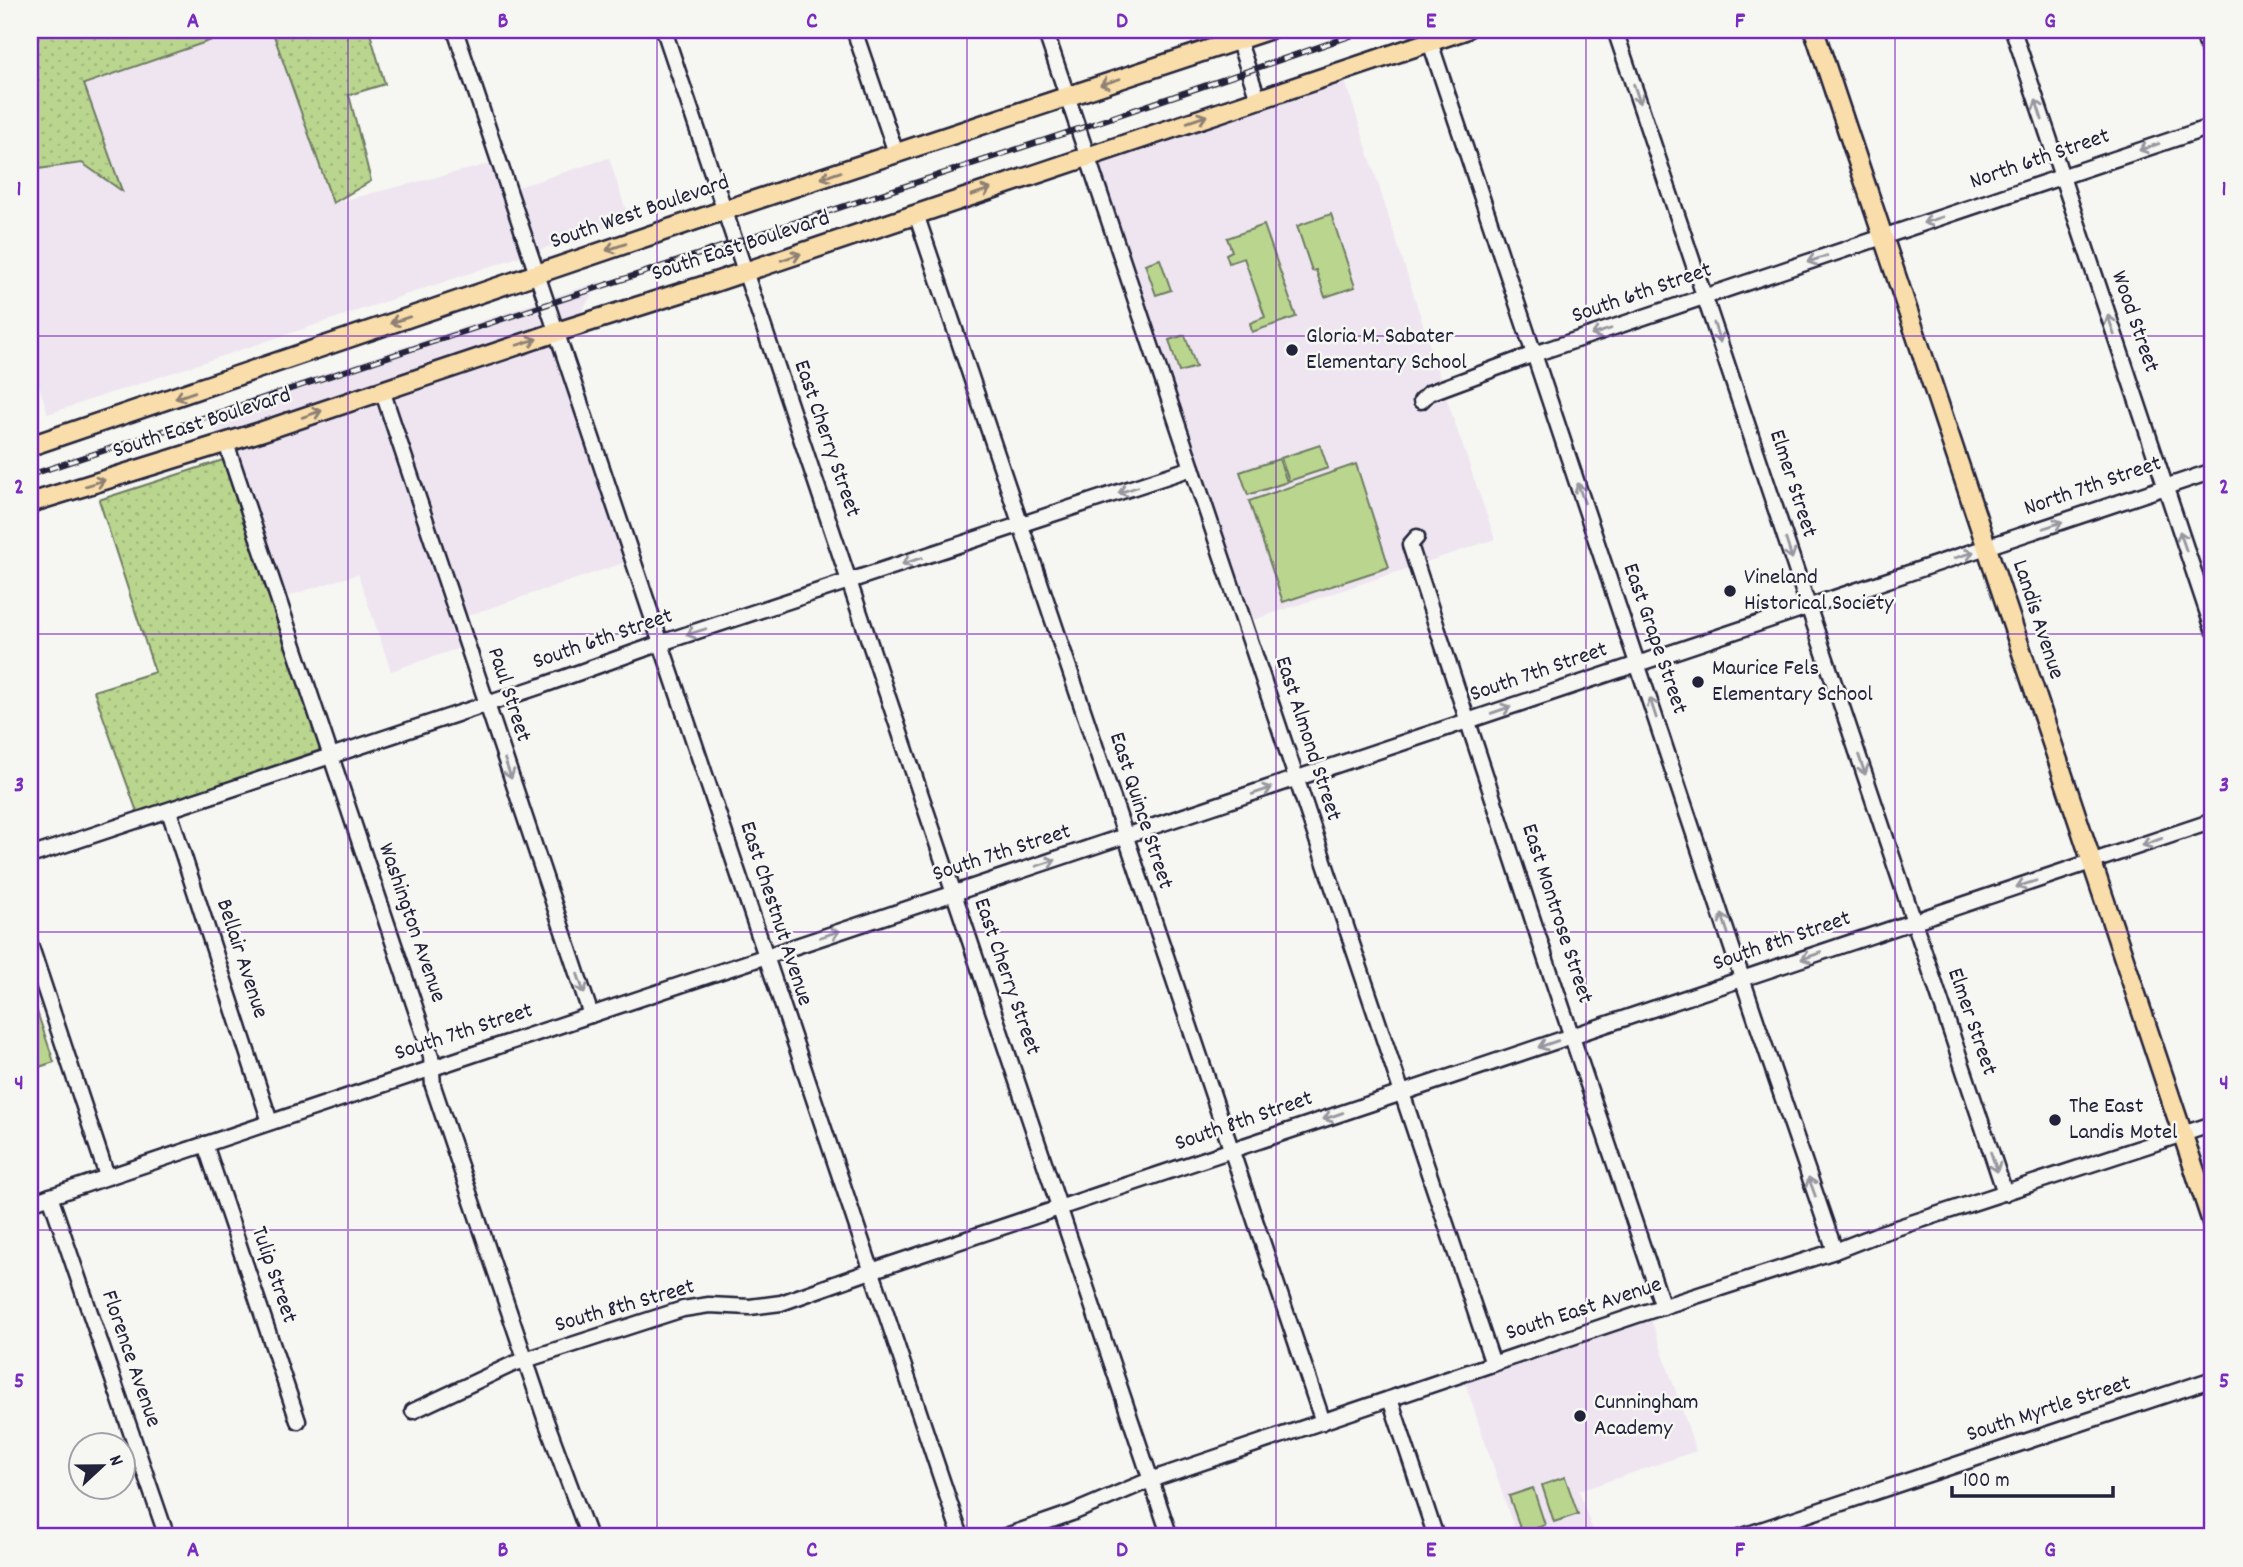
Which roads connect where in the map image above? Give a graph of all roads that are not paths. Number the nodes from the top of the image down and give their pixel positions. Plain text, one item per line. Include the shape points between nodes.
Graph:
1 (455, 30) edge
2 (664, 30) edge
3 (854, 30) edge
4 (1045, 30) edge
5 (1268, 30) edge
6 (1465, 30) edge
7 (1615, 30) edge
8 (1814, 30) edge
9 (2013, 30) edge
10 (2202, 30) edge
11 (1237, 35) edge
12 (1428, 36) edge
13 (2213, 63) edge
14 (1067, 96) junction
15 (1258, 99) junction
16 (2213, 126) edge
17 (896, 153) junction
18 (1087, 156) junction
19 (2062, 176) junction
20 (726, 210) junction
21 (916, 214) junction
22 (1881, 237) junction
23 (747, 272) junction
24 (537, 274) junction
25 (1705, 297) junction
26 (557, 332) junction
27 (1534, 354) junction
28 (382, 390) junction
29 (1421, 401) dead end
30 (226, 443) junction
31 (30, 446) edge
32 (1192, 468) junction
33 (2213, 471) edge
34 (2165, 487) junction
35 (30, 503) edge
36 (1021, 525) junction
37 (1417, 537) dead end
38 (1988, 547) junction
39 (851, 581) junction
40 (1809, 607) junction
41 (2213, 629) edge
42 (661, 643) junction
43 (1638, 664) junction
44 (487, 704) junction
45 (1468, 722) junction
46 (330, 755) junction
47 (1296, 779) junction
48 (169, 811) junction
49 (2213, 821) edge
50 (1125, 837) junction
51 (30, 856) edge
52 (2091, 863) junction
53 (954, 894) junction
54 (1914, 921) junction
55 (30, 944) edge
56 (765, 956) junction
57 (1743, 979) junction
58 (591, 1015) junction
59 (1572, 1036) junction
60 (432, 1068) junction
61 (1401, 1093) junction
62 (270, 1122) junction
63 (2213, 1124) edge
64 (2183, 1134) junction
65 (205, 1144) junction
66 (1230, 1150) junction
67 (107, 1176) junction
68 (2005, 1193) junction
69 (50, 1196) junction
70 (30, 1203) edge
71 (1060, 1209) junction
72 (2213, 1225) edge
73 (1835, 1251) junction
74 (871, 1271) junction
75 (1663, 1307) junction
76 (525, 1360) junction
77 (1493, 1364) junction
78 (2213, 1379) edge
79 (1390, 1399) junction
80 (413, 1411) dead end
81 (298, 1421) dead end
82 (1323, 1422) junction
83 (1150, 1480) junction
84 (167, 1537) edge
85 (589, 1537) edge
86 (961, 1537) edge
87 (1003, 1537) edge
88 (1170, 1537) edge
89 (1436, 1537) edge
90 (1740, 1537) edge

1 - 24 street, East Chestnut Avenue
2 - 20 street, East Cherry Street
3 - 17 street
4 - 14 street, East Almond Street
5 - 11 main road, South West Boulevard
6 - 12 main road, South East Boulevard
7 -> 25 street, Elmer Street
8 - 22 main road, Landis Avenue
19 -> 9 street, Wood Street
10 - 13 street
11 -> 14 main road, South West Boulevard
11 - 15 street
12 - 15 main road, South East Boulevard
12 - 27 street, East Grape Street
14 - 17 main road, South West Boulevard
14 - 18 street, East Almond Street
18 -> 15 main road, South East Boulevard
16 -> 19 street, North 6th Street
17 -> 20 main road, South West Boulevard
21 -> 18 main road, South East Boulevard
18 - 32 street, East Almond Street
19 -> 22 street, North 6th Street
34 -> 19 street, Wood Street
20 - 23 street, East Cherry Street
20 -> 24 main road, South West Boulevard
23 -> 21 main road, South East Boulevard
21 - 36 street, East Quince Street
22 -> 25 street, South 6th Street
22 - 38 main road, Landis Avenue
23 - 26 main road, South East Boulevard
23 - 39 street, East Cherry Street
24 - 26 street, East Chestnut Avenue
24 -> 31 main road, South West Boulevard
25 -> 27 street, South 6th Street
25 -> 40 street, Elmer Street
28 -> 26 main road, South East Boulevard
26 - 42 street, East Chestnut Avenue
27 - 29 street, South 6th Street via 1429,393
43 -> 27 street, East Grape Street
30 -> 28 main road, South East Boulevard
28 - 44 street, Paul Street
35 -> 30 main road, South East Boulevard
30 - 46 street, Washington Avenue
32 -> 36 street, South 6th Street
32 - 47 street, East Almond Street
33 - 34 street, North 7th Street
38 -> 34 street, North 7th Street
41 -> 34 street, Wood Street
36 -> 39 street, South 6th Street
36 - 50 street, East Quince Street
37 - 45 street, East Montrose Street via 1410,545
40 -> 38 street, South 7th Street
38 - 52 main road, Landis Avenue
39 -> 42 street, South 6th Street
39 - 53 street, East Cherry Street
40 - 43 street, South 7th Street
40 -> 54 street, Elmer Street
42 - 44 street, South 6th Street
42 - 56 street, East Chestnut Avenue
45 -> 43 street, South 7th Street
57 -> 43 street, East Grape Street
44 - 46 street, South 6th Street
44 -> 58 street, Paul Street
45 - 47 street, South 7th Street
45 - 59 street, East Montrose Street
46 - 48 street, South 6th Street
46 - 60 street, Washington Avenue
50 -> 47 street, South 7th Street
47 - 61 street, East Almond Street
48 - 51 street, South 6th Street
48 - 62 street, Bellair Avenue
49 -> 52 street, South 8th Street
53 -> 50 street, South 7th Street
50 - 66 street, East Quince Street
52 -> 54 street, South 8th Street
52 - 64 main road, Landis Avenue
56 -> 53 street, South 7th Street
53 - 71 street, East Cherry Street
54 -> 57 street, South 8th Street
54 -> 68 street, Elmer Street
55 - 67 street
56 - 58 street, South 7th Street
56 - 74 street, East Chestnut Avenue
57 - 59 street, South 8th Street
73 -> 57 street, East Grape Street
58 - 60 street, South 7th Street
59 -> 61 street, South 8th Street
59 - 75 street, East Montrose Street
60 - 62 street, South 7th Street
60 - 76 street, Washington Avenue via 433,1086
61 -> 66 street, South 8th Street
61 - 77 street, East Almond Street
62 - 65 street, South 7th Street
63 - 64 street, South East Avenue
64 - 68 street, South East Avenue
64 - 72 main road, Landis Avenue
65 - 67 street, South 7th Street
65 - 81 street, Tulip Street
66 - 71 street, South 8th Street
66 - 82 street, East Quince Street
67 - 69 street, South 7th Street
68 - 73 street, South East Avenue
69 - 70 street, South 7th Street
69 - 84 street, Florence Avenue
71 - 74 street, South 8th Street
71 - 83 street, East Cherry Street
73 - 75 street, South East Avenue
74 - 76 street, South 8th Street via 781,1303 683,1309
74 - 86 street, East Chestnut Avenue
75 - 77 street, South East Avenue
76 - 80 street, South 8th Street
76 - 85 street, Washington Avenue
77 - 79 street, South East Avenue
78 - 90 street, South Myrtle Street
79 - 82 street, South East Avenue
79 - 89 street
82 - 83 street, South East Avenue
83 - 87 street, South East Avenue
83 - 88 street, East Cherry Street

